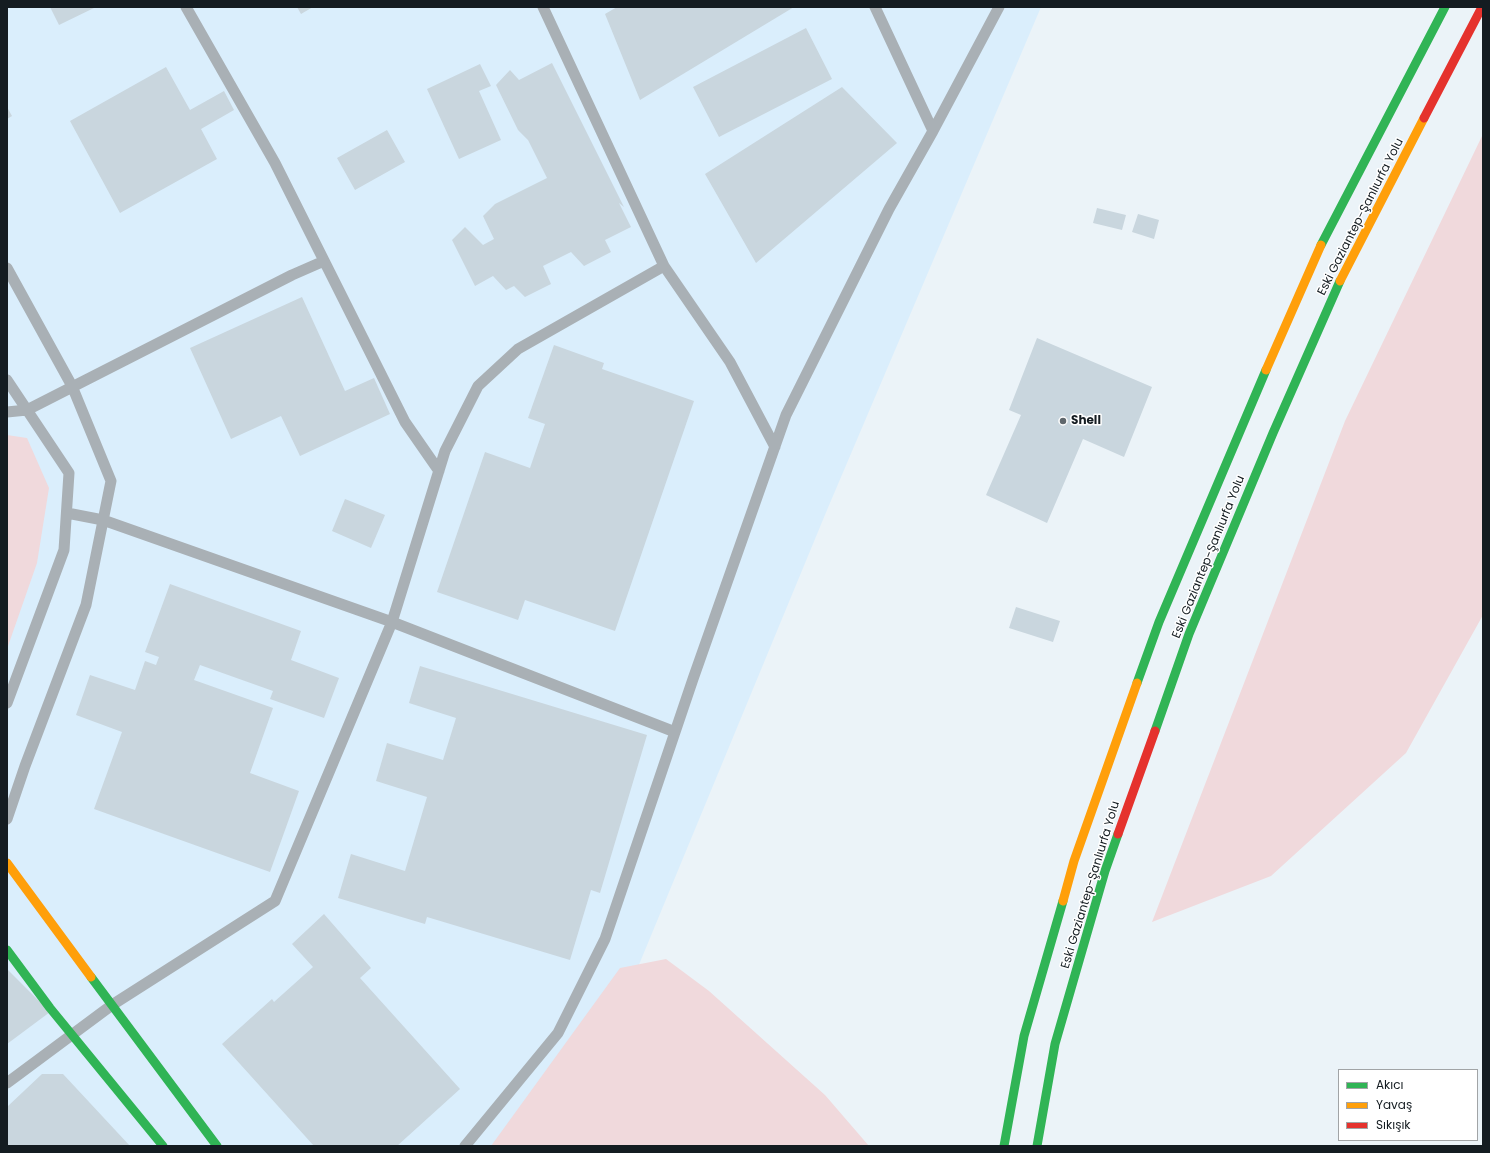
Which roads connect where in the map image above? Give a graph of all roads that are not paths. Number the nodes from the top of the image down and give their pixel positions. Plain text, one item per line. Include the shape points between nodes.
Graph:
1 (186, 7) edge
2 (543, 7) edge
3 (875, 7) edge
4 (999, 7) edge
5 (1445, 7) edge
6 (1482, 7) edge
7 (933, 131) junction
8 (324, 261) junction
9 (664, 266) junction
10 (7, 268) edge
11 (7, 380) edge
12 (72, 386) junction
13 (27, 410) junction
14 (7, 412) edge
15 (775, 447) junction
16 (439, 471) junction
17 (66, 513) junction
18 (103, 520) junction
19 (392, 622) junction
20 (7, 704) edge
21 (675, 732) junction
22 (7, 819) edge
23 (7, 863) edge
24 (7, 950) edge
25 (112, 1005) junction
26 (71, 1034) junction
27 (7, 1083) edge
28 (163, 1146) edge
29 (217, 1146) edge
30 (465, 1146) edge
31 (1004, 1146) edge
32 (1037, 1146) edge

1 - 8 lane via 275,163
2 - 9 lane
3 - 7 lane
4 - 7 lane
5 - 31 main road, Eski Gaziantep-Şanlıurfa Yolu via 1321,245 1243,421 1159,622 1074,861 1024,1036
6 - 32 main road, Eski Gaziantep-Şanlıurfa Yolu via 1350,259 1273,433 1189,634 1105,871 1055,1044
7 - 15 lane via 889,209 789,408
8 - 12 lane
8 - 16 lane via 405,422
9 - 15 lane via 730,362
9 - 16 lane via 518,349 478,386 445,451
10 - 12 lane
11 - 13 lane
12 - 13 lane
12 - 18 lane via 111,481
13 - 14 lane
13 - 17 lane via 69,473
15 - 21 lane
16 - 19 lane
17 - 18 lane
17 - 20 lane via 64,550
18 - 19 lane
18 - 22 lane via 86,605
19 - 21 lane
19 - 25 lane via 275,901
21 - 30 lane via 605,939 558,1033
23 - 25 main road
24 - 26 main road
25 - 26 lane
25 - 29 main road
26 - 27 lane
26 - 28 main road

